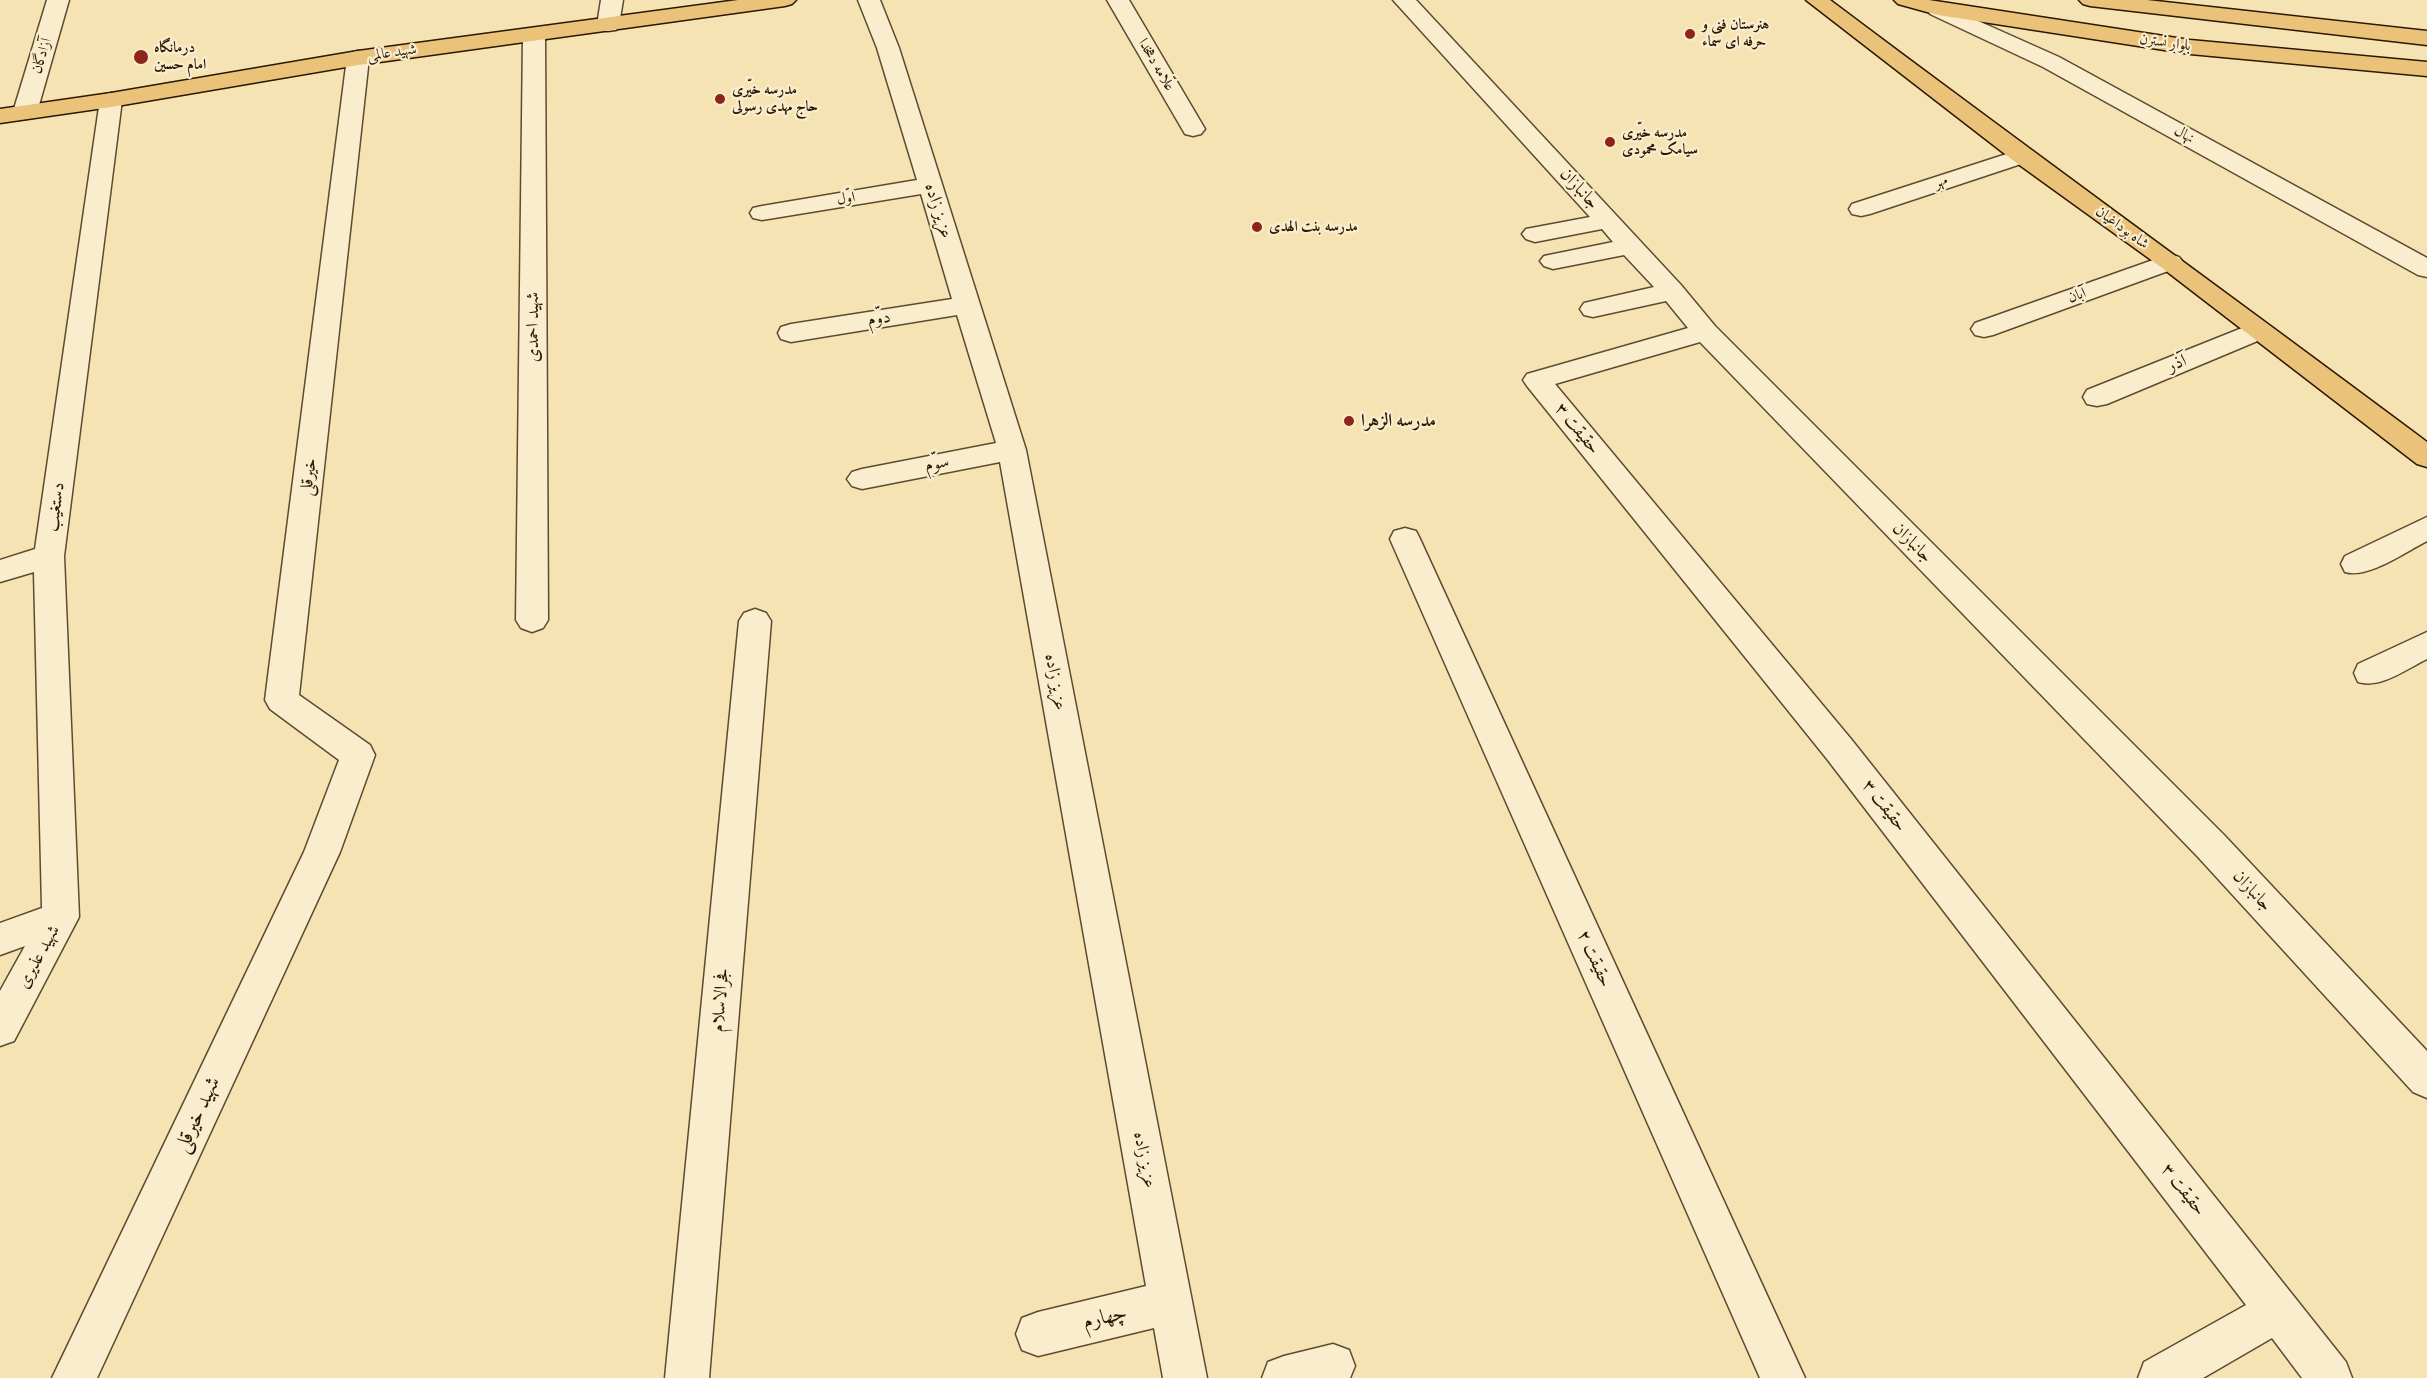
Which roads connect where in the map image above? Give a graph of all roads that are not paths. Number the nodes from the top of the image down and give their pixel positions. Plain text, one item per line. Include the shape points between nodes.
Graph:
1 (58, 0) edge
2 (612, 0) edge
3 (785, 0) edge
4 (869, 0) edge
5 (1118, 0) edge
6 (1404, 0) edge
7 (1817, 0) edge
8 (1905, 0) edge
9 (2090, 0) edge
10 (1938, 9) junction
11 (608, 25) junction
12 (534, 34) junction
13 (2427, 38) edge
14 (358, 58) junction
15 (2427, 69) edge
16 (111, 100) junction
17 (25, 112) junction
18 (0, 116) edge
19 (1193, 129) dead end
20 (2022, 156) junction
21 (930, 185) junction
22 (1861, 209) dead end
23 (762, 213) dead end
24 (1607, 221) junction
25 (1535, 234) dead end
26 (1630, 246) junction
27 (1553, 261) dead end
28 (2170, 262) junction
29 (2427, 269) edge
30 (1672, 291) junction
31 (968, 305) junction
32 (1593, 309) dead end
33 (1983, 329) dead end
34 (2258, 331) junction
35 (1705, 332) junction
36 (791, 333) dead end
37 (2097, 397) dead end
38 (1012, 450) junction
39 (2427, 457) edge
40 (862, 479) dead end
41 (2427, 528) edge
42 (1405, 539) dead end
43 (49, 556) junction
44 (2356, 564) dead end
45 (0, 571) edge
46 (532, 620) dead end
47 (756, 621) dead end
48 (2427, 644) edge
49 (2370, 673) dead end
50 (322, 852) joint
51 (61, 917) junction
52 (0, 939) edge
53 (0, 1028) edge
54 (2427, 1079) edge
55 (1171, 1302) junction
56 (2277, 1311) junction
57 (1038, 1334) dead end
58 (1333, 1366) dead end
59 (74, 1378) edge
60 (687, 1378) edge
61 (1185, 1378) edge
62 (1284, 1378) edge
63 (1782, 1378) edge
64 (2160, 1378) edge
65 (2330, 1378) edge

1 - 17 street, آزادگان
2 - 11 street
3 - 11 main road, شهید عالمی
4 - 21 street, عزیز زاده via 888,48
5 - 19 street, علّامه دهخدا
6 - 24 street, جانبازان
7 - 20 main road, شاه بوداغیان
8 - 10 main road, بلوار نسترن
9 - 13 main road, بلوار نسترن
10 - 15 main road, بلوار نسترن via 2190,47
10 - 29 street, نهال via 2051,62
11 - 12 main road, شهید عالمی
12 - 14 main road, شهید عالمی
12 - 46 street, شهید احمدی
14 - 16 main road, شهید عالمی
14 - 50 street, خیرقلی via 282,700 358,755
16 - 17 main road, شهید عالمی
16 - 43 street, دستغیب
17 - 18 main road, شهید عالمی
20 - 22 street, مهر
20 - 28 main road, شاه بوداغیان
21 - 23 street, اوّل
21 - 31 street, عزیز زاده
24 - 25 street
24 - 26 street, جانبازان
26 - 27 street
26 - 30 street, جانبازان
28 - 33 street, آبان
28 - 34 main road, شاه بوداغیان
30 - 32 street
30 - 35 street, جانبازان
31 - 36 street, دوّم
31 - 38 street, عزیز زاده
34 - 37 street, آذر
34 - 39 main road, شاه بوداغیان
35 - 54 street, جانبازان via 2211,846
35 - 56 street, حقیقت ۳ via 1537,380 1839,748
38 - 40 street, سوّم
38 - 55 street, عزیز زاده
41 - 44 street
42 - 63 street, حقیقت ۲
43 - 45 street
43 - 51 street, دستغیب
47 - 60 street, فجرالاسلام
48 - 49 street
50 - 59 street, شهید خیرقلی
51 - 52 street
51 - 53 street, شهید عذیری
55 - 57 street, چهارم
55 - 61 street, عزیز زاده
56 - 64 street
56 - 65 street, حقیقت ۳
58 - 62 street

